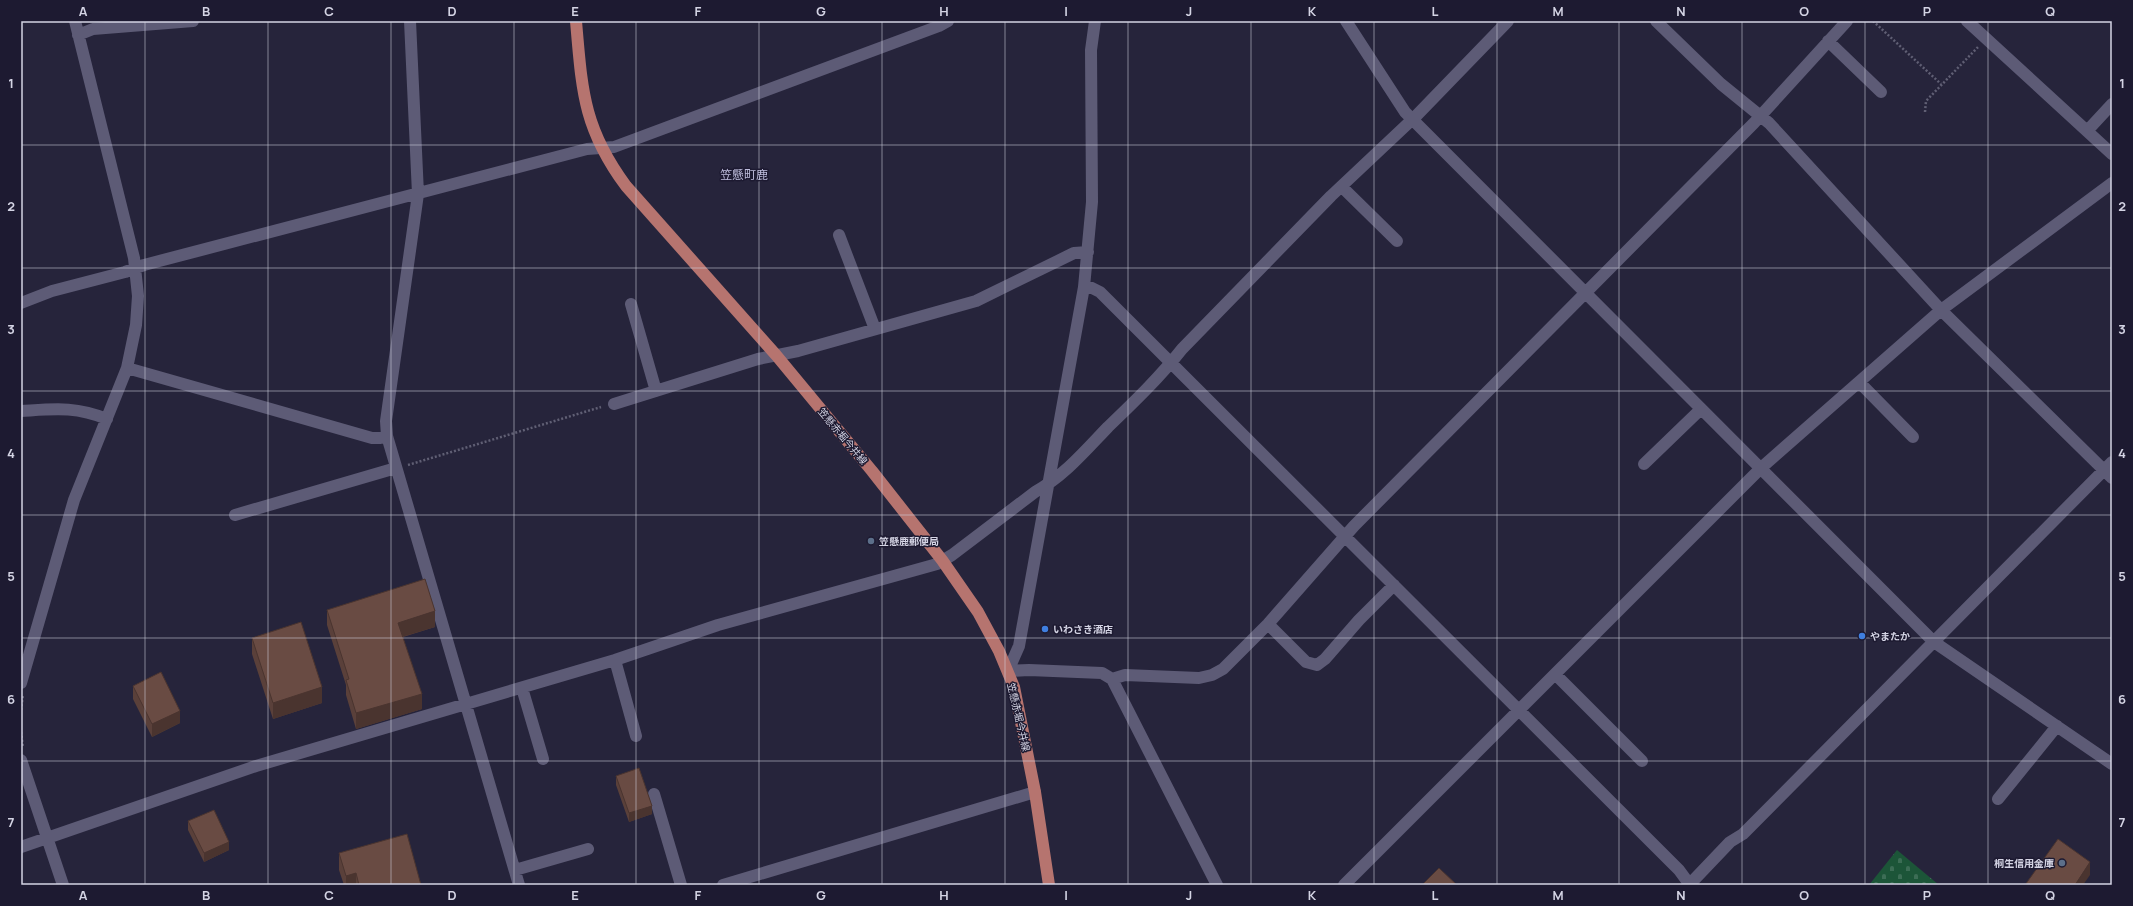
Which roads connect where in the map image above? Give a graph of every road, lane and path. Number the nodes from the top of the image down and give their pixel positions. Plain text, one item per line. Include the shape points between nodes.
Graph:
1 (75, 21) edge
2 (193, 21) edge
3 (410, 21) edge
4 (576, 21) edge
5 (1095, 21) edge
6 (1346, 21) edge
7 (1508, 21) edge
8 (1656, 21) edge
9 (1847, 21) edge
10 (1873, 21) edge
11 (1967, 21) edge
12 (941, 23) edge
13 (78, 35) junction
14 (1986, 38) junction
15 (1828, 41) junction
16 (1941, 84) junction
17 (1881, 92) dead end
18 (2112, 104) edge
19 (1925, 112) dead end
20 (1760, 115) junction
21 (1412, 119) junction
22 (2087, 131) junction
23 (602, 148) junction
24 (2112, 154) edge
25 (2112, 183) edge
26 (1342, 187) junction
27 (418, 194) junction
28 (839, 235) dead end
29 (1397, 241) dead end
30 (1088, 252) junction
31 (135, 268) junction
32 (1084, 287) junction
33 (1586, 293) junction
34 (21, 303) edge
35 (631, 304) dead end
36 (1941, 310) junction
37 (875, 329) junction
38 (776, 355) junction
39 (1171, 363) junction
40 (127, 368) junction
41 (1859, 382) junction
42 (656, 391) junction
43 (614, 404) joint
44 (1701, 409) junction
45 (21, 411) edge
46 (107, 419) junction
47 (387, 436) junction
48 (1914, 437) dead end
49 (1644, 464) dead end
50 (2108, 466) edge
51 (396, 468) junction
52 (1761, 468) junction
53 (2112, 478) edge
54 (1050, 484) junction
55 (235, 515) dead end
56 (1346, 537) junction
57 (942, 560) junction
58 (1394, 585) junction
59 (1268, 624) junction
60 (1934, 642) junction
61 (615, 660) junction
62 (1008, 671) junction
63 (1554, 674) junction
64 (1112, 679) junction
65 (21, 682) edge
66 (522, 688) junction
67 (466, 704) junction
68 (1520, 709) junction
69 (2057, 726) junction
70 (636, 736) dead end
71 (21, 760) edge
72 (543, 760) dead end
73 (1642, 761) dead end
74 (2112, 764) edge
75 (1035, 792) junction
76 (654, 794) dead end
77 (1998, 800) dead end
78 (48, 839) junction
79 (21, 847) edge
80 (588, 849) dead end
81 (515, 870) junction
82 (63, 885) edge
83 (520, 885) edge
84 (681, 885) edge
85 (723, 885) edge
86 (1050, 885) edge
87 (1217, 885) edge
88 (1344, 885) edge
89 (1690, 885) edge

1 - 13 street
2 - 13 street via 93,29
3 - 27 street
4 - 23 main road, 笠懸赤堀今井線 via 581,83 590,121
5 - 30 street via 1091,50 1093,179
6 - 21 street via 1392,94
7 - 21 street
8 - 20 street via 1721,84
9 - 15 street
10 - 16 path
11 - 14 street
12 - 23 street via 614,147
13 - 31 street
14 - 16 path
14 - 22 street
15 - 17 street
15 - 20 street
16 - 19 path via 1926,101
18 - 22 street
20 - 33 street
20 - 36 street
21 - 26 street
21 - 33 street
22 - 24 street
23 - 27 street
23 - 38 main road, 笠懸赤堀今井線 via 626,186
25 - 36 street
26 - 29 street
26 - 39 street
27 - 31 street
27 - 47 street via 386,422
28 - 37 street
30 - 32 street
30 - 37 street via 1074,253 976,301
31 - 34 street via 52,291
31 - 40 street via 138,296 136,325
32 - 39 street via 1100,292
32 - 54 street
33 - 44 street
33 - 56 street
35 - 42 street
36 - 41 street
36 - 50 street
37 - 38 street
38 - 42 street
38 - 57 main road, 笠懸赤堀今井線
39 - 54 street
39 - 56 street
40 - 46 street
40 - 47 street via 372,438
41 - 48 street
41 - 52 street
42 - 43 street
43 - 51 path
44 - 49 street
44 - 52 street
45 - 46 street via 67,408
46 - 65 street via 67,520
47 - 51 street
50 - 53 street
50 - 60 street
51 - 55 street
51 - 67 street
52 - 60 street
52 - 63 street
54 - 57 street via 1035,492
54 - 62 street via 1019,646
56 - 58 street
56 - 59 street
57 - 61 street via 930,566 718,625
57 - 62 main road, 笠懸赤堀今井線 via 978,612
58 - 59 street via 1317,665 1306,662
58 - 68 street
59 - 64 street via 1223,669 1212,675 1199,678 1125,675
60 - 69 street
60 - 89 street via 1742,834 1730,842
61 - 66 street
61 - 70 street
62 - 64 street via 1102,673
62 - 75 main road, 笠懸赤堀今井線 via 1019,708
63 - 68 street
63 - 73 street
64 - 87 street
66 - 67 street
66 - 72 street
67 - 78 street via 256,766
67 - 81 street
68 - 88 street
68 - 89 street via 1679,870
69 - 74 street
69 - 77 street
71 - 78 street
75 - 85 street
75 - 86 main road, 笠懸赤堀今井線
76 - 84 street
78 - 79 street
78 - 82 street
80 - 81 street
81 - 83 street

